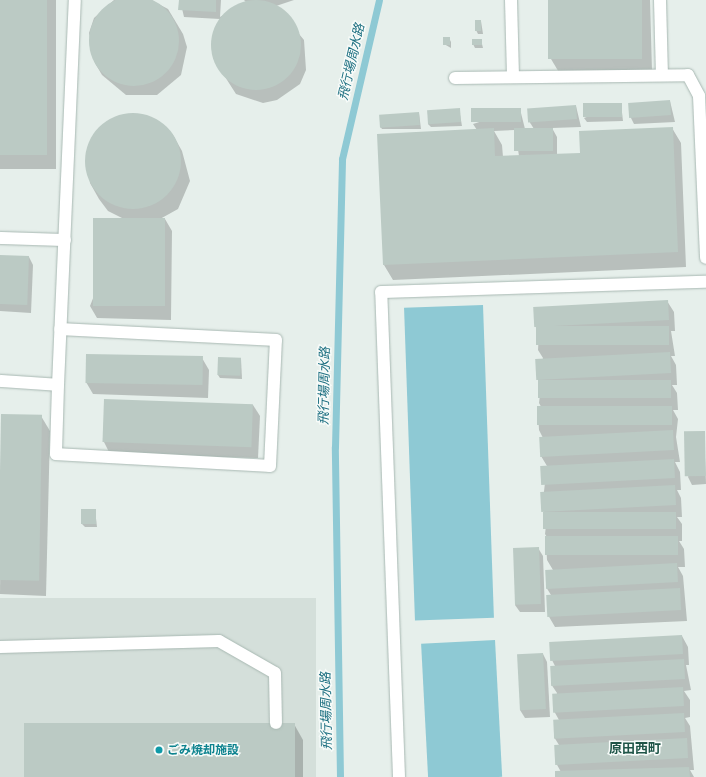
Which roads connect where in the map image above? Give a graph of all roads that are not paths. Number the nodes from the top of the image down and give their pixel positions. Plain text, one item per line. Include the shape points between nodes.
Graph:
1 (75, 0) edge
2 (511, 0) edge
3 (660, 0) edge
4 (662, 75) junction
5 (513, 77) junction
6 (455, 78) dead end
7 (0, 238) edge
8 (65, 240) junction
9 (706, 258) edge
10 (706, 282) edge
11 (60, 329) junction
12 (0, 381) edge
13 (58, 384) junction
14 (0, 646) edge
15 (276, 723) dead end
16 (399, 777) edge

1 - 8 lane
2 - 5 lane
3 - 4 lane
4 - 5 lane
4 - 9 lane via 688,75 699,96
5 - 6 lane
7 - 8 lane
8 - 11 lane
10 - 16 lane via 381,292
11 - 13 lane
11 - 13 lane via 276,340 270,466 56,454
12 - 13 lane
14 - 15 lane via 219,641 275,673

